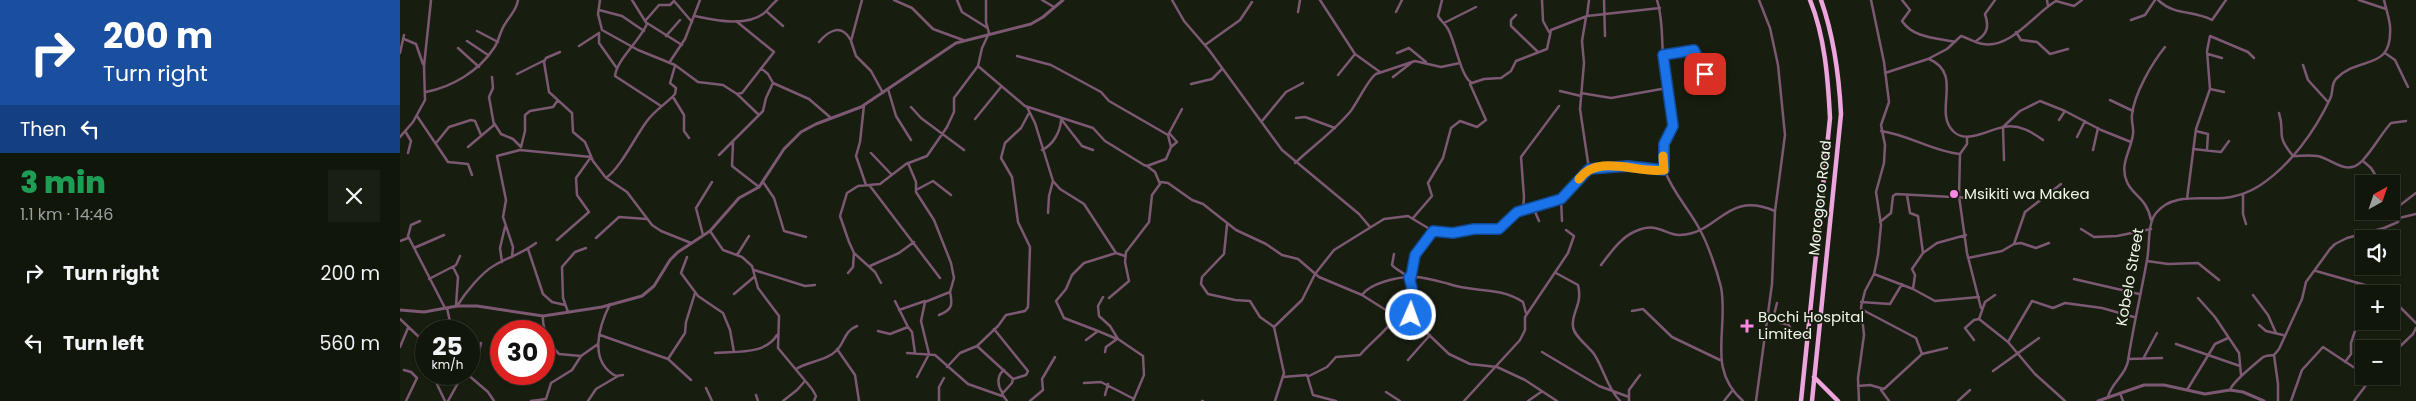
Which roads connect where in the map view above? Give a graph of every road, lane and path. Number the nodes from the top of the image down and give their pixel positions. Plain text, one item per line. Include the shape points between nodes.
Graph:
1 (431, 0) edge
2 (518, 0) edge
3 (600, 0) edge
4 (632, 0) edge
5 (674, 0) edge
6 (700, 0) edge
7 (777, 0) edge
8 (862, 0) edge
9 (894, 0) edge
10 (957, 0) edge
11 (986, 0) edge
12 (1042, 0) edge
13 (1063, 0) edge
14 (1172, 0) edge
15 (1300, 0) edge
16 (1320, 0) edge
17 (1402, 0) edge
18 (1442, 0) edge
19 (1542, 0) edge
20 (1588, 0) edge
21 (1604, 0) edge
22 (1657, 0) edge
23 (1759, 0) edge
24 (1810, 0) edge
25 (1821, 0) edge
26 (1871, 0) edge
27 (1902, 0) edge
28 (1995, 0) edge
29 (2047, 0) edge
30 (2082, 0) edge
31 (2156, 0) edge
32 (2226, 0) edge
33 (2359, 0) edge
34 (2384, 0) edge
35 (2055, 1) edge
36 (1252, 2) dead end
37 (2048, 6) junction
38 (1054, 7) junction
39 (1476, 7) dead end
40 (1660, 8) junction
41 (2386, 9) junction
42 (599, 10) junction
43 (766, 10) junction
44 (1298, 12) dead end
45 (1396, 12) dead end
46 (1516, 15) dead end
47 (1603, 15) junction
48 (695, 16) junction
49 (1586, 16) junction
50 (680, 20) dead end
51 (2132, 20) dead end
52 (736, 21) junction
53 (647, 22) junction
54 (692, 22) junction
55 (1444, 23) junction
56 (783, 26) dead end
57 (986, 27) junction
58 (477, 31) dead end
59 (644, 31) junction
60 (601, 32) junction
61 (1549, 32) junction
62 (2016, 32) junction
63 (989, 33) junction
64 (404, 34) dead end
65 (666, 36) junction
66 (1606, 36) dead end
67 (404, 39) junction
68 (963, 40) junction
69 (467, 41) dead end
70 (851, 41) junction
71 (498, 42) junction
72 (819, 42) dead end
73 (1955, 42) junction
74 (1975, 42) junction
75 (682, 45) junction
76 (1205, 45) junction
77 (579, 46) dead end
78 (2165, 47) dead end
79 (458, 48) dead end
80 (633, 48) junction
81 (2068, 49) dead end
82 (560, 52) dead end
83 (400, 53) edge
84 (1397, 53) dead end
85 (1538, 53) junction
86 (2385, 53) junction
87 (1355, 54) junction
88 (2208, 54) junction
89 (488, 55) junction
90 (1663, 55) junction
91 (1017, 56) dead end
92 (2222, 58) dead end
93 (2254, 58) dead end
94 (1928, 59) junction
95 (545, 60) junction
96 (1415, 61) junction
97 (1426, 62) junction
98 (669, 63) junction
99 (1460, 63) junction
100 (675, 65) junction
101 (2303, 65) dead end
102 (424, 66) junction
103 (479, 66) junction
104 (978, 66) junction
105 (616, 67) junction
106 (761, 68) junction
107 (1222, 69) junction
108 (1380, 72) junction
109 (1885, 73) junction
110 (517, 74) dead end
111 (1705, 74) dead end
112 (492, 76) dead end
113 (1338, 76) dead end
114 (1392, 77) dead end
115 (1470, 82) junction
116 (773, 83) junction
117 (1303, 83) dead end
118 (1191, 84) dead end
119 (1001, 87) junction
120 (2408, 87) dead end
121 (1667, 88) junction
122 (888, 89) junction
123 (2210, 89) junction
124 (426, 92) junction
125 (1560, 92) dead end
126 (2224, 92) dead end
127 (883, 93) junction
128 (737, 94) junction
129 (1581, 94) junction
130 (673, 97) junction
131 (558, 100) junction
132 (2110, 100) dead end
133 (2328, 102) junction
134 (864, 105) junction
135 (661, 106) junction
136 (1559, 106) dead end
137 (911, 107) dead end
138 (1027, 107) junction
139 (1182, 108) dead end
140 (2065, 111) junction
141 (2133, 111) junction
142 (2279, 112) dead end
143 (1030, 113) junction
144 (759, 115) junction
145 (417, 116) junction
146 (831, 118) junction
147 (975, 118) dead end
148 (1060, 118) junction
149 (1296, 118) dead end
150 (2059, 120) dead end
151 (1262, 121) junction
152 (2085, 121) junction
153 (2406, 121) dead end
154 (494, 123) junction
155 (2003, 126) junction
156 (1334, 128) junction
157 (2098, 128) junction
158 (405, 131) junction
159 (1881, 131) junction
160 (2196, 131) junction
161 (943, 133) junction
162 (481, 135) junction
163 (1169, 135) junction
164 (400, 137) edge
165 (1967, 137) junction
166 (2077, 137) dead end
167 (689, 138) dead end
168 (910, 140) dead end
169 (2043, 140) dead end
170 (733, 141) junction
171 (2228, 141) dead end
172 (2131, 142) junction
173 (436, 144) junction
174 (468, 147) dead end
175 (521, 147) junction
176 (1171, 147) junction
177 (2194, 149) junction
178 (524, 150) junction
179 (964, 150) dead end
180 (1042, 150) junction
181 (1093, 150) dead end
182 (2092, 150) dead end
183 (2207, 150) junction
184 (408, 153) dead end
185 (871, 153) dead end
186 (1960, 154) junction
187 (719, 155) dead end
188 (2294, 156) junction
189 (591, 157) junction
190 (2004, 160) dead end
191 (2363, 160) junction
192 (908, 163) junction
193 (1295, 163) junction
194 (1147, 166) junction
195 (1589, 169) junction
196 (1664, 170) junction
197 (472, 174) dead end
198 (891, 174) junction
199 (2375, 175) edge
200 (606, 178) junction
201 (1053, 181) junction
202 (712, 182) dead end
203 (763, 182) junction
204 (1160, 182) junction
205 (2061, 184) dead end
206 (868, 185) junction
207 (759, 186) junction
208 (916, 190) junction
209 (2416, 193) edge
210 (2242, 194) junction
211 (1907, 195) junction
212 (2006, 195) dead end
213 (951, 196) dead end
214 (1959, 196) junction
215 (1561, 199) junction
216 (2187, 199) junction
217 (2400, 205) edge
218 (1533, 207) junction
219 (1523, 210) junction
220 (1775, 211) junction
221 (1048, 213) dead end
222 (2416, 214) edge
223 (1413, 218) junction
224 (2400, 218) edge
225 (647, 219) junction
226 (2398, 220) edge
227 (420, 221) dead end
228 (1538, 221) dead end
229 (1562, 221) dead end
230 (2152, 221) junction
231 (1880, 222) junction
232 (2246, 224) dead end
233 (1227, 225) junction
234 (505, 226) junction
235 (1370, 227) junction
236 (2081, 229) dead end
237 (2151, 229) junction
238 (1566, 230) dead end
239 (1700, 230) junction
240 (710, 231) junction
241 (1433, 231) junction
242 (1966, 234) junction
243 (444, 235) dead end
244 (703, 235) junction
245 (749, 236) dead end
246 (806, 237) dead end
247 (408, 238) junction
248 (596, 238) dead end
249 (557, 240) dead end
250 (400, 241) edge
251 (914, 242) junction
252 (536, 243) dead end
253 (691, 243) junction
254 (2049, 243) dead end
255 (2014, 244) junction
256 (414, 248) junction
257 (586, 248) dead end
258 (528, 249) junction
259 (854, 253) junction
260 (1116, 253) junction
261 (1923, 253) junction
262 (1394, 254) dead end
263 (737, 255) junction
264 (460, 256) dead end
265 (1125, 256) junction
266 (512, 257) junction
267 (687, 257) dead end
268 (1968, 258) junction
269 (2147, 261) junction
270 (502, 262) junction
271 (1601, 265) dead end
272 (870, 266) junction
273 (453, 267) junction
274 (754, 270) junction
275 (2316, 271) junction
276 (1556, 273) junction
277 (848, 274) dead end
278 (1315, 274) junction
279 (1874, 274) junction
280 (754, 277) junction
281 (1410, 277) junction
282 (940, 278) dead end
283 (429, 279) junction
284 (2074, 280) dead end
285 (2219, 280) dead end
286 (881, 283) dead end
287 (1902, 284) junction
288 (2360, 284) junction
289 (815, 285) dead end
290 (2364, 285) edge
291 (1913, 289) junction
292 (950, 292) junction
293 (696, 293) junction
294 (734, 294) dead end
295 (1362, 294) junction
296 (2139, 294) junction
297 (1995, 295) dead end
298 (2253, 295) dead end
299 (1103, 296) dead end
300 (1109, 298) dead end
301 (1978, 298) junction
302 (2198, 298) dead end
303 (894, 301) dead end
304 (926, 301) junction
305 (1777, 302) dead end
306 (1861, 302) junction
307 (610, 304) junction
308 (457, 306) junction
309 (565, 306) junction
310 (2400, 307) edge
311 (446, 308) junction
312 (1981, 308) junction
313 (1861, 309) junction
314 (400, 310) edge
315 (898, 310) junction
316 (1632, 311) dead end
317 (568, 313) junction
318 (940, 315) dead end
319 (543, 316) junction
320 (1396, 316) junction
321 (1767, 316) junction
322 (1525, 317) junction
323 (2134, 317) junction
324 (400, 319) edge
325 (1979, 319) junction
326 (449, 320) edge
327 (1780, 323) dead end
328 (2416, 323) edge
329 (1408, 324) junction
330 (2258, 325) dead end
331 (857, 326) dead end
332 (908, 327) junction
333 (1274, 327) junction
334 (408, 328) junction
335 (2416, 328) edge
336 (994, 329) junction
337 (878, 331) dead end
338 (1098, 331) junction
339 (778, 333) junction
340 (2157, 333) dead end
341 (2276, 333) junction
342 (415, 334) edge
343 (600, 335) junction
344 (1430, 335) junction
345 (2283, 335) junction
346 (1807, 336) junction
347 (2039, 338) dead end
348 (2228, 338) junction
349 (1117, 339) junction
350 (1086, 340) dead end
351 (1974, 340) dead end
352 (2008, 342) junction
353 (481, 343) dead end
354 (598, 344) junction
355 (2176, 344) dead end
356 (977, 346) junction
357 (2400, 346) edge
358 (400, 347) edge
359 (480, 347) edge
360 (1947, 348) dead end
361 (837, 349) junction
362 (734, 352) junction
363 (1105, 352) dead end
364 (1542, 352) dead end
365 (715, 353) dead end
366 (907, 353) dead end
367 (915, 353) junction
368 (929, 354) junction
369 (1922, 354) junction
370 (2019, 354) junction
371 (2209, 354) junction
372 (2274, 355) junction
373 (581, 356) junction
374 (1056, 357) dead end
375 (2162, 358) dead end
376 (668, 359) junction
377 (2128, 359) junction
378 (2143, 359) junction
379 (1408, 360) dead end
380 (1720, 360) junction
381 (2345, 362) junction
382 (2240, 366) junction
383 (947, 367) junction
384 (1497, 367) junction
385 (2355, 368) edge
386 (796, 369) junction
387 (404, 370) dead end
388 (1004, 370) junction
389 (1993, 371) dead end
390 (623, 375) dead end
391 (1640, 375) dead end
392 (2241, 375) junction
393 (618, 376) junction
394 (1283, 376) junction
395 (1309, 376) junction
396 (917, 377) dead end
397 (1814, 377) junction
398 (944, 378) dead end
399 (1013, 378) junction
400 (691, 380) dead end
401 (805, 381) junction
402 (1084, 383) dead end
403 (1108, 384) junction
404 (438, 385) edge
405 (457, 385) edge
406 (480, 385) edge
407 (2367, 385) edge
408 (1858, 386) junction
409 (706, 388) dead end
410 (1610, 390) junction
411 (1881, 390) junction
412 (1970, 390) dead end
413 (2188, 390) junction
414 (2230, 390) junction
415 (1386, 392) dead end
416 (1540, 392) junction
417 (1732, 392) junction
418 (2120, 393) junction
419 (1002, 394) junction
420 (756, 395) dead end
421 (1105, 395) dead end
422 (1629, 396) junction
423 (2108, 397) junction
424 (1134, 400) edge
425 (406, 401) edge
426 (446, 401) edge
427 (494, 401) edge
428 (531, 401) edge
429 (588, 401) edge
430 (712, 401) edge
431 (758, 401) edge
432 (783, 401) edge
433 (814, 401) edge
434 (859, 401) edge
435 (939, 401) edge
436 (1006, 401) edge
437 (1030, 401) edge
438 (1275, 401) edge
439 (1336, 401) edge
440 (1400, 401) edge
441 (1464, 401) edge
442 (1528, 401) edge
443 (1557, 401) edge
444 (1620, 401) edge
445 (1629, 401) edge
446 (1724, 401) edge
447 (1743, 401) edge
448 (1756, 401) edge
449 (1801, 401) edge
450 (1812, 401) edge
451 (1838, 401) edge
452 (1859, 401) edge
453 (1889, 401) edge
454 (1958, 401) edge
455 (2065, 401) edge
456 (2098, 401) edge
457 (2122, 401) edge
458 (2264, 401) edge
459 (2278, 401) edge
460 (2291, 401) edge
461 (2354, 401) edge

1 - 102 street
2 - 71 street
3 - 42 street
4 - 53 street
5 - 53 street via 670,5 659,5
5 - 54 street
6 - 48 street
7 - 43 street
8 - 70 street
9 - 68 street via 912,8 933,29
10 - 57 street via 962,12
11 - 57 street
12 - 38 street
13 - 38 street
14 - 76 street via 1184,21
15 - 44 street
16 - 87 street
17 - 45 street
18 - 55 street via 1438,15
19 - 61 street via 1543,21
20 - 49 street
21 - 47 street
22 - 40 street
23 - 220 street via 1772,37 1784,123
24 - 346 highway, Morogoro Road via 1828,78 1830,118
25 - 397 highway, Morogoro Road via 1834,48 1840,84 1840,114
26 - 109 street
27 - 73 street via 1910,10 1902,21 1905,25 1925,36
28 - 74 street via 1985,14 1988,28
29 - 37 street
30 - 35 street via 2074,6
31 - 32 street via 2175,12 2212,20
31 - 51 street via 2145,14
33 - 41 street
34 - 41 street
35 - 37 street
36 - 76 street via 1240,20
37 - 62 street
38 - 63 street via 1031,24
39 - 55 street
40 - 47 street
40 - 90 street
41 - 86 street via 2390,27
42 - 59 street via 622,16
42 - 60 street
43 - 52 street via 755,18
43 - 56 street
46 - 85 street via 1510,20 1511,26
47 - 49 street
47 - 66 street
48 - 52 street
48 - 54 street
49 - 61 street
49 - 129 street
50 - 65 street
52 - 106 street via 774,50
53 - 59 street
53 - 65 street
54 - 75 street
55 - 99 street
57 - 63 street
58 - 71 street
59 - 80 street
60 - 77 street
60 - 80 street
60 - 105 street via 599,43
61 - 85 street via 1549,46
62 - 74 street via 1994,44
62 - 81 street via 2021,40 2037,42 2050,54
63 - 68 street
63 - 104 street
64 - 67 street
65 - 75 street
67 - 83 street
67 - 102 street via 416,44
68 - 122 street
69 - 89 street
70 - 72 street via 838,30
70 - 127 street via 856,56 871,71
71 - 89 street
73 - 74 street via 1961,36
73 - 94 street
75 - 98 street
76 - 107 street
78 - 141 street via 2149,68
79 - 103 street
80 - 98 street
80 - 105 street
82 - 95 street
84 - 97 street via 1409,48
85 - 115 street via 1516,61 1511,72 1501,78
86 - 120 street via 2395,60
86 - 133 street, Kobelo Street via 2381,58 2338,76
87 - 108 street
87 - 113 street
88 - 92 street
88 - 93 street via 2211,35
88 - 123 street
89 - 103 street
90 - 111 street via 1694,50
90 - 121 street
91 - 163 street via 1057,68
94 - 109 street
94 - 165 street via 1944,71 1946,116 1950,128
95 - 110 street
95 - 131 street via 550,92
96 - 97 street
96 - 108 street
96 - 114 street
97 - 99 street via 1441,67
98 - 100 street
99 - 115 street
100 - 128 street via 698,82 724,85
100 - 130 street via 670,83 676,88
101 - 133 street via 2308,80
102 - 124 street
103 - 124 street via 444,88
104 - 119 street
104 - 161 street via 954,98 954,112
105 - 135 street via 615,78
106 - 116 street
106 - 128 street via 742,93
107 - 118 street via 1212,79
107 - 151 street
108 - 156 street via 1371,78 1366,91
109 - 159 street via 1889,102
112 - 154 street via 493,88 489,97
115 - 223 street via 1486,120 1477,127 1460,121 1450,128 1443,158 1428,183 1432,196
116 - 144 street
116 - 146 street via 809,99
117 - 151 street via 1286,92
119 - 138 street
119 - 147 street
121 - 129 street via 1611,98
121 - 196 street via 1673,126 1664,144
122 - 127 street
122 - 168 street via 893,109
123 - 126 street
123 - 160 street
124 - 145 street
125 - 129 street
127 - 134 street
128 - 144 street
129 - 195 street via 1581,121
130 - 135 street
130 - 167 street via 684,115 684,131
131 - 175 street via 553,107 530,111 526,115
131 - 189 street via 572,113 573,132 585,142
132 - 141 street
133 - 188 street, Kobelo Street
134 - 146 street
134 - 206 street via 856,156
135 - 200 street via 647,120 615,170
136 - 219 street via 1521,157
137 - 161 street
138 - 143 street
138 - 148 street via 1035,107
139 - 163 street
140 - 150 street
140 - 152 street
140 - 155 street via 2040,101
141 - 172 street
142 - 188 street via 2280,137
143 - 180 street
143 - 336 street via 1005,143 1000,158 1012,177 1018,222 1030,246 1029,305 1026,310 1006,314
144 - 170 street
145 - 158 street
145 - 173 street
146 - 203 street via 809,126 791,141
148 - 180 street via 1059,130
148 - 181 street via 1082,146
148 - 194 street via 1093,128 1105,141
149 - 156 street via 1305,117
151 - 193 street via 1274,141
152 - 157 street
152 - 166 street
153 - 191 street via 2391,123
154 - 162 street
154 - 175 street via 501,134
155 - 165 street
155 - 169 street via 2024,128
155 - 190 street
156 - 193 street
157 - 172 street
157 - 182 street
158 - 164 street
158 - 184 street via 411,141
159 - 186 street
159 - 231 street via 1885,155 1876,192
160 - 177 street
160 - 183 street via 2208,134
161 - 179 street
161 - 192 street via 927,156
162 - 173 street via 475,121 471,120 449,127
162 - 174 street
163 - 176 street
163 - 176 street via 1176,142
165 - 186 street via 1967,144
170 - 187 street
170 - 207 street via 732,166
171 - 183 street via 2221,152
172 - 230 street via 2124,165 2126,182 2142,198
173 - 197 street via 448,162 468,164
175 - 178 street
176 - 194 street via 1164,161
177 - 183 street
177 - 216 street
178 - 189 street
178 - 234 street via 496,158 506,200
180 - 201 street
185 - 198 street
186 - 214 street
188 - 191 street via 2320,156 2344,166 2354,166
188 - 210 street, Kobelo Street via 2268,179
189 - 200 street
189 - 249 street via 576,183 577,195 589,212
191 - 199 street
192 - 198 street
192 - 208 street
193 - 235 street
194 - 204 street
195 - 196 street via 1628,166
195 - 215 street
196 - 239 street
198 - 206 street via 880,184
200 - 225 street via 627,192
201 - 221 street
201 - 260 street via 1085,205
202 - 244 street via 696,208
203 - 207 street
203 - 246 street via 774,198 784,231
204 - 233 street via 1168,183 1203,204
204 - 265 street via 1152,196 1149,222
205 - 255 street via 2025,212
206 - 251 street
206 - 259 street via 850,190 840,216
207 - 240 street via 739,198
208 - 213 street via 933,181
208 - 292 street via 938,229 951,263 954,278
209 - 217 street
210 - 216 street, Kobelo Street via 2230,198 2202,196
210 - 232 street
211 - 214 street
211 - 231 street via 1894,195 1891,213
211 - 261 street via 1910,213 1918,216
212 - 214 street
214 - 242 street
215 - 218 street
215 - 229 street
216 - 230 street, Kobelo Street via 2167,204 2155,213
218 - 219 street
218 - 228 street
219 - 241 street via 1496,230
220 - 239 street via 1749,204 1728,211
220 - 321 street via 1772,284
222 - 224 street
223 - 235 street via 1384,219
223 - 241 street
225 - 248 street via 619,217
225 - 253 street via 661,231
226 - 275 street via 2335,244
227 - 247 street via 411,225
230 - 237 street, Kobelo Street
231 - 279 street
233 - 278 street via 1298,260
233 - 333 street via 1224,254 1202,277 1200,284 1208,294 1250,301 1260,317
234 - 266 street via 513,247
234 - 270 street via 500,248
235 - 278 street via 1336,247
236 - 237 street via 2094,237
237 - 269 street, Kobelo Street
238 - 276 street via 1574,236
239 - 271 street via 1679,235 1661,228 1638,230 1627,236
239 - 380 street via 1721,289 1723,347
240 - 244 street
240 - 263 street via 723,250
241 - 281 street via 1415,255
242 - 261 street via 1941,241
242 - 268 street
243 - 256 street
244 - 253 street
245 - 263 street
247 - 250 street
247 - 256 street
251 - 272 street
251 - 282 street
252 - 258 street
253 - 307 street via 670,260 648,292 632,300
254 - 255 street via 2036,248
255 - 268 street via 2002,251
256 - 283 street
257 - 309 street via 580,248 563,262
258 - 266 street
258 - 309 street via 543,294 552,302
259 - 272 street
259 - 277 street via 853,267
260 - 265 street
260 - 338 street via 1084,262 1056,301 1064,318
261 - 291 street via 1912,269 1915,275
262 - 281 street via 1392,265
263 - 274 street
264 - 273 street
265 - 300 street via 1129,281
266 - 270 street
267 - 293 street via 681,273
268 - 301 street
269 - 285 street via 2198,263
269 - 296 street, Kobelo Street
270 - 308 street via 488,270
272 - 286 street
273 - 283 street
273 - 308 street via 458,277
274 - 280 street
274 - 289 street via 805,286
275 - 288 street
275 - 345 street via 2306,282 2291,325
276 - 322 street
276 - 410 street via 1578,285 1579,305 1574,331 1594,354 1607,377
278 - 295 street
278 - 333 street via 1302,300
279 - 287 street
279 - 306 street
280 - 294 street
280 - 339 street via 763,296 779,316
281 - 295 street via 1376,285
281 - 322 street via 1507,293 1524,302
281 - 329 street via 1412,309
283 - 311 street
284 - 296 street
287 - 291 street
287 - 306 street via 1891,303
288 - 290 street
288 - 381 street via 2358,322 2351,354
291 - 301 street via 1936,301
292 - 304 street
292 - 318 street via 951,307
293 - 362 street via 723,313
293 - 376 street via 685,333
295 - 320 street
296 - 323 street, Kobelo Street
297 - 312 street
298 - 341 street
299 - 349 street via 1098,307 1099,316
301 - 312 street
302 - 348 street
303 - 315 street
304 - 315 street
304 - 368 street via 921,321
305 - 321 street via 1774,315
306 - 313 street
307 - 317 street
307 - 343 street
308 - 311 street
308 - 319 street via 505,308
309 - 317 street
310 - 328 street
311 - 314 street via 424,312
311 - 326 street
312 - 325 street
313 - 369 street via 1916,338
313 - 408 street via 1864,335
315 - 332 street
316 - 380 street via 1643,309 1673,338
317 - 319 street
319 - 373 street via 543,326 556,352
320 - 329 street
320 - 395 street via 1360,355 1336,357 1327,367
321 - 448 street
322 - 384 street via 1525,330 1520,340
323 - 352 street via 2102,308 2065,303 2053,308 2032,301
323 - 377 street, Kobelo Street
324 - 334 street
325 - 351 street via 1965,328
325 - 352 street
327 - 346 street via 1789,325 1794,335
329 - 344 street
330 - 341 street
331 - 361 street via 843,337
332 - 337 street via 890,334
332 - 367 street via 912,332
333 - 394 street
334 - 342 street
334 - 358 street
335 - 357 street
336 - 356 street
336 - 399 street via 1028,371
338 - 349 street
338 - 350 street
339 - 362 street via 771,343 757,349
339 - 386 street via 778,348
340 - 378 street
341 - 345 street
343 - 354 street
343 - 376 street
344 - 379 street
344 - 384 street via 1449,354 1470,364
345 - 372 street
346 - 449 highway, Morogoro Road
347 - 370 street
348 - 371 street via 2216,342
348 - 382 street via 2240,356
349 - 363 street
349 - 424 street via 1143,356 1144,375
352 - 370 street
353 - 359 street
354 - 373 street
354 - 393 street via 605,366
355 - 371 street
356 - 383 street via 960,353
356 - 388 street
360 - 369 street
361 - 386 street
361 - 434 street via 855,375
362 - 365 street
364 - 410 street
366 - 367 street
367 - 368 street
368 - 383 street via 937,356
368 - 396 street
369 - 411 street
370 - 389 street
370 - 455 street via 2034,374
371 - 382 street
371 - 413 street
372 - 392 street via 2263,357
372 - 459 street
373 - 428 street via 572,370 551,383 546,399
374 - 437 street via 1042,379 1043,390
375 - 378 street
376 - 400 street
377 - 378 street
377 - 423 street, Kobelo Street
380 - 417 street via 1724,379
381 - 385 street
381 - 460 street via 2326,348 2320,348 2302,370
382 - 392 street
383 - 419 street via 968,384
384 - 416 street via 1525,380
384 - 441 street
386 - 401 street
387 - 425 street via 417,378
388 - 399 street
388 - 419 street via 998,378
390 - 393 street
391 - 422 street via 1629,390
392 - 414 street
393 - 429 street via 596,389
394 - 395 street
394 - 438 street
395 - 439 street via 1313,395
397 - 450 highway, Morogoro Road
397 - 451 highway
398 - 435 street via 938,392
399 - 419 street
401 - 432 street
401 - 433 street via 815,393
402 - 403 street
403 - 421 street
403 - 424 street
404 - 426 street
405 - 426 street
406 - 427 street
407 - 461 street
408 - 411 street via 1870,385
408 - 452 street
409 - 430 street
410 - 422 street
410 - 444 street
411 - 453 street
412 - 454 street
413 - 414 street via 2211,394
413 - 418 street via 2144,385
414 - 458 street
415 - 440 street
416 - 442 street
416 - 443 street
417 - 446 street
417 - 447 street
418 - 423 street
418 - 457 street
419 - 436 street
420 - 431 street
422 - 445 street
423 - 456 street

